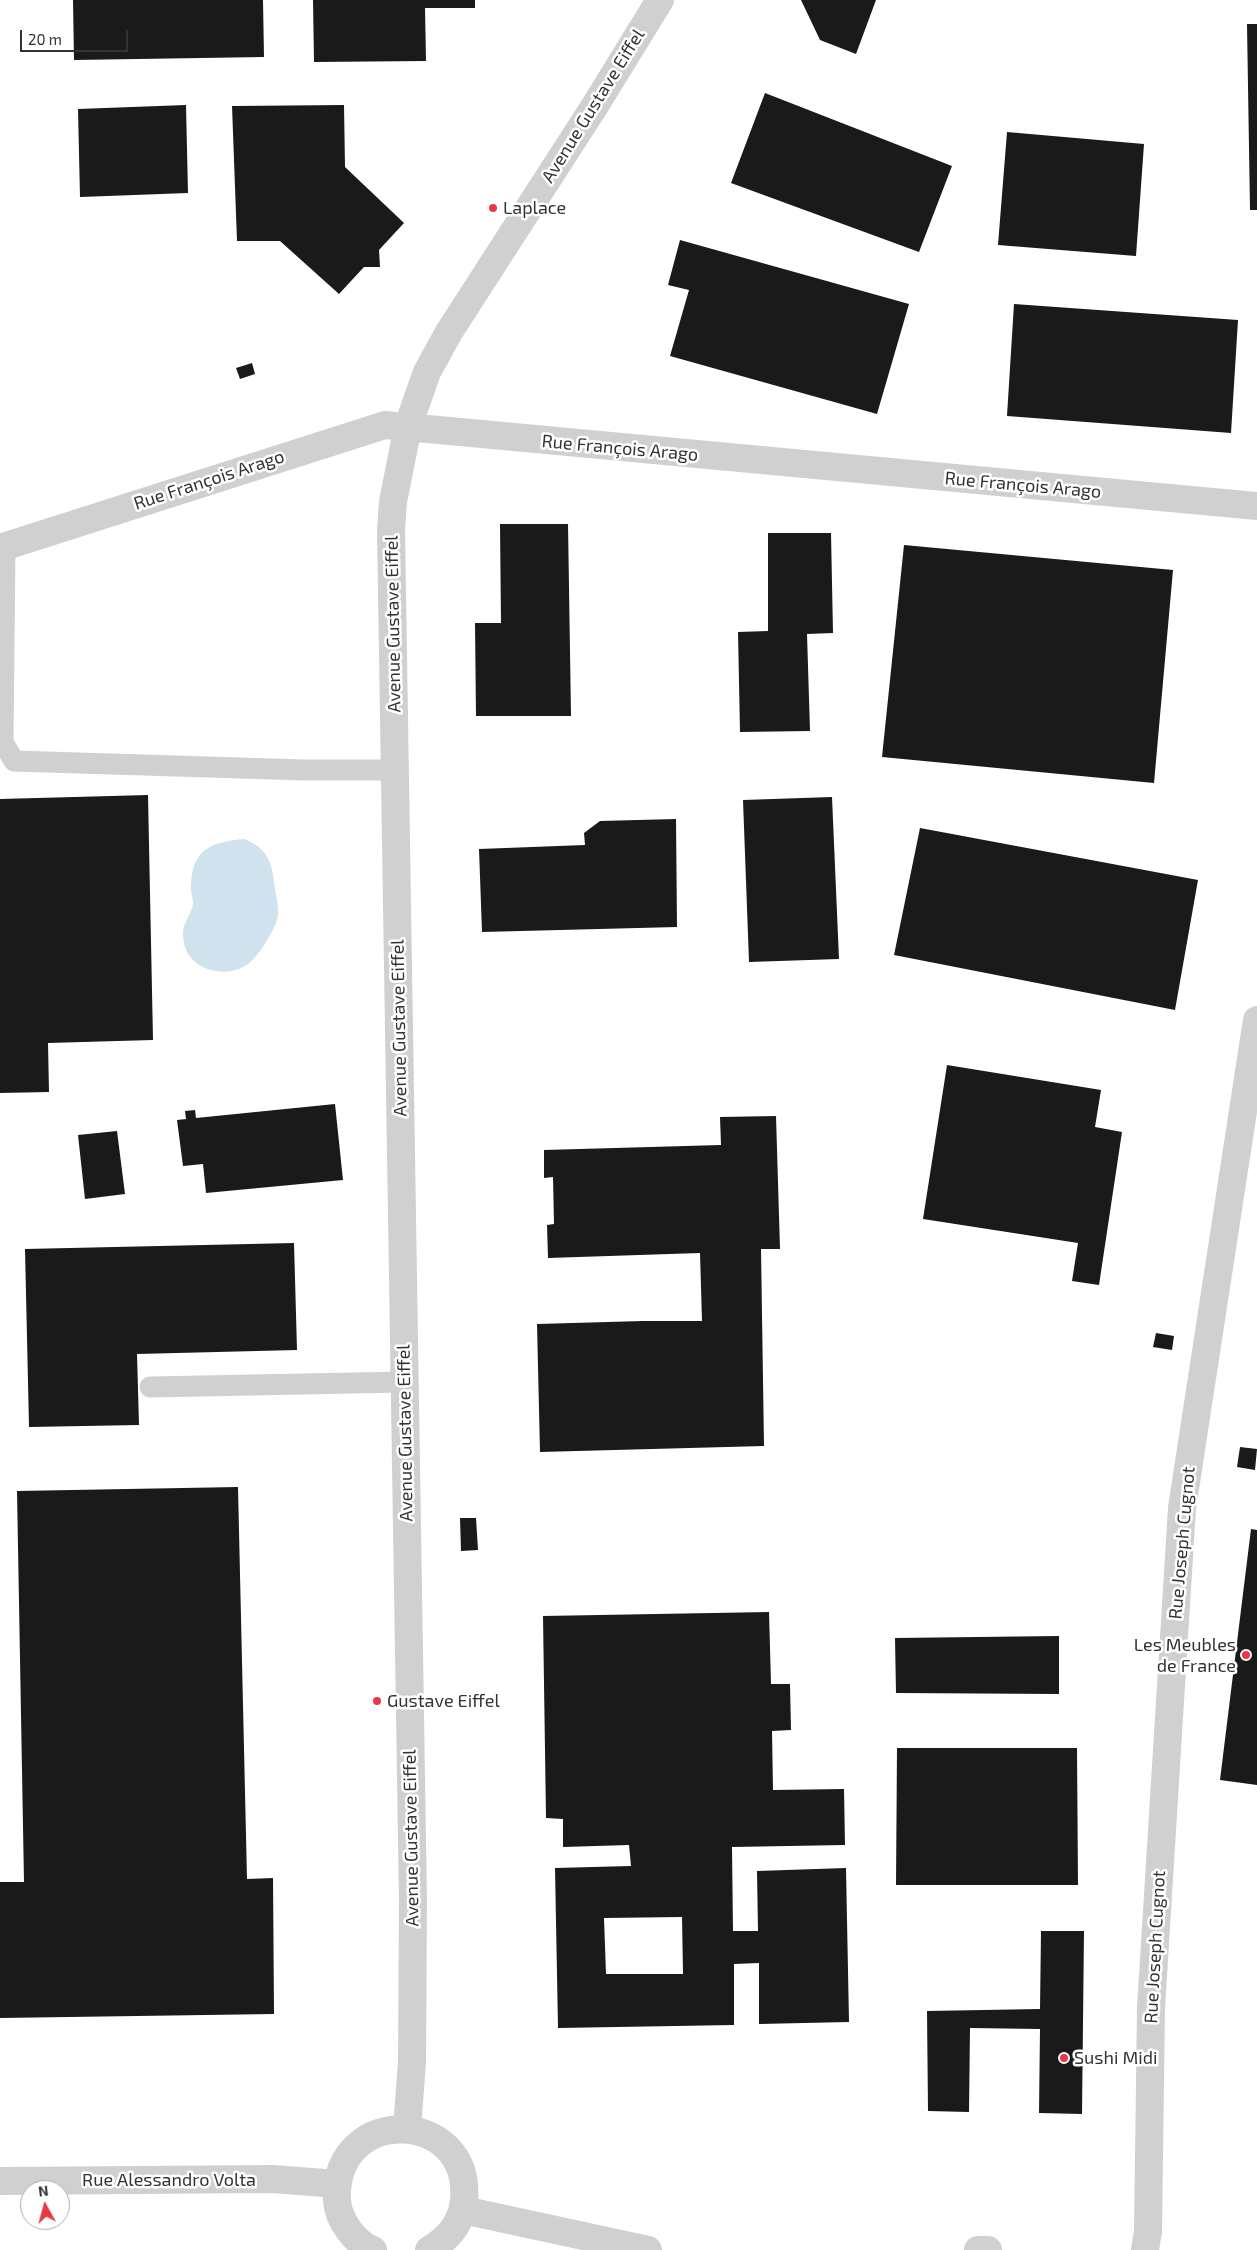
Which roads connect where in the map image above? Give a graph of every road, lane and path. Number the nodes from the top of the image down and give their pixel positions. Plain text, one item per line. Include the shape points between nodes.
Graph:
1 (660, 0) edge
2 (408, 426) junction
3 (1257, 506) edge
4 (3, 547) edge
5 (395, 770) junction
6 (1257, 1020) edge
7 (404, 1382) junction
8 (150, 1387) dead end
9 (407, 2128) junction
10 (0, 2181) edge
11 (337, 2184) junction
12 (463, 2210) junction
13 (373, 2250) edge
14 (429, 2250) edge
15 (648, 2250) edge
16 (978, 2250) edge
17 (988, 2250) edge
18 (1145, 2250) edge

1 - 2 street, Avenue Gustave Eiffel via 449,332 427,372
2 - 3 street, Rue François Arago
2 - 4 street, Rue François Arago via 385,424 360,431
2 - 5 street, Avenue Gustave Eiffel via 393,502 391,530
4 - 5 lane via 3,742 14,761
5 - 7 street, Avenue Gustave Eiffel
6 - 18 street, Rue Joseph Cugnot via 1182,1508 1151,2008 1148,2231
7 - 8 lane
7 - 9 street, Avenue Gustave Eiffel via 413,1901 412,2062
9 - 11 street via 387,2130 369,2137 342,2165
9 - 12 street via 429,2134 447,2148 459,2166 465,2187
10 - 11 street, Rue Alessandro Volta via 272,2179
11 - 13 street via 337,2203 343,2221 354,2236
12 - 14 street via 455,2228
12 - 15 street
16 - 17 street

